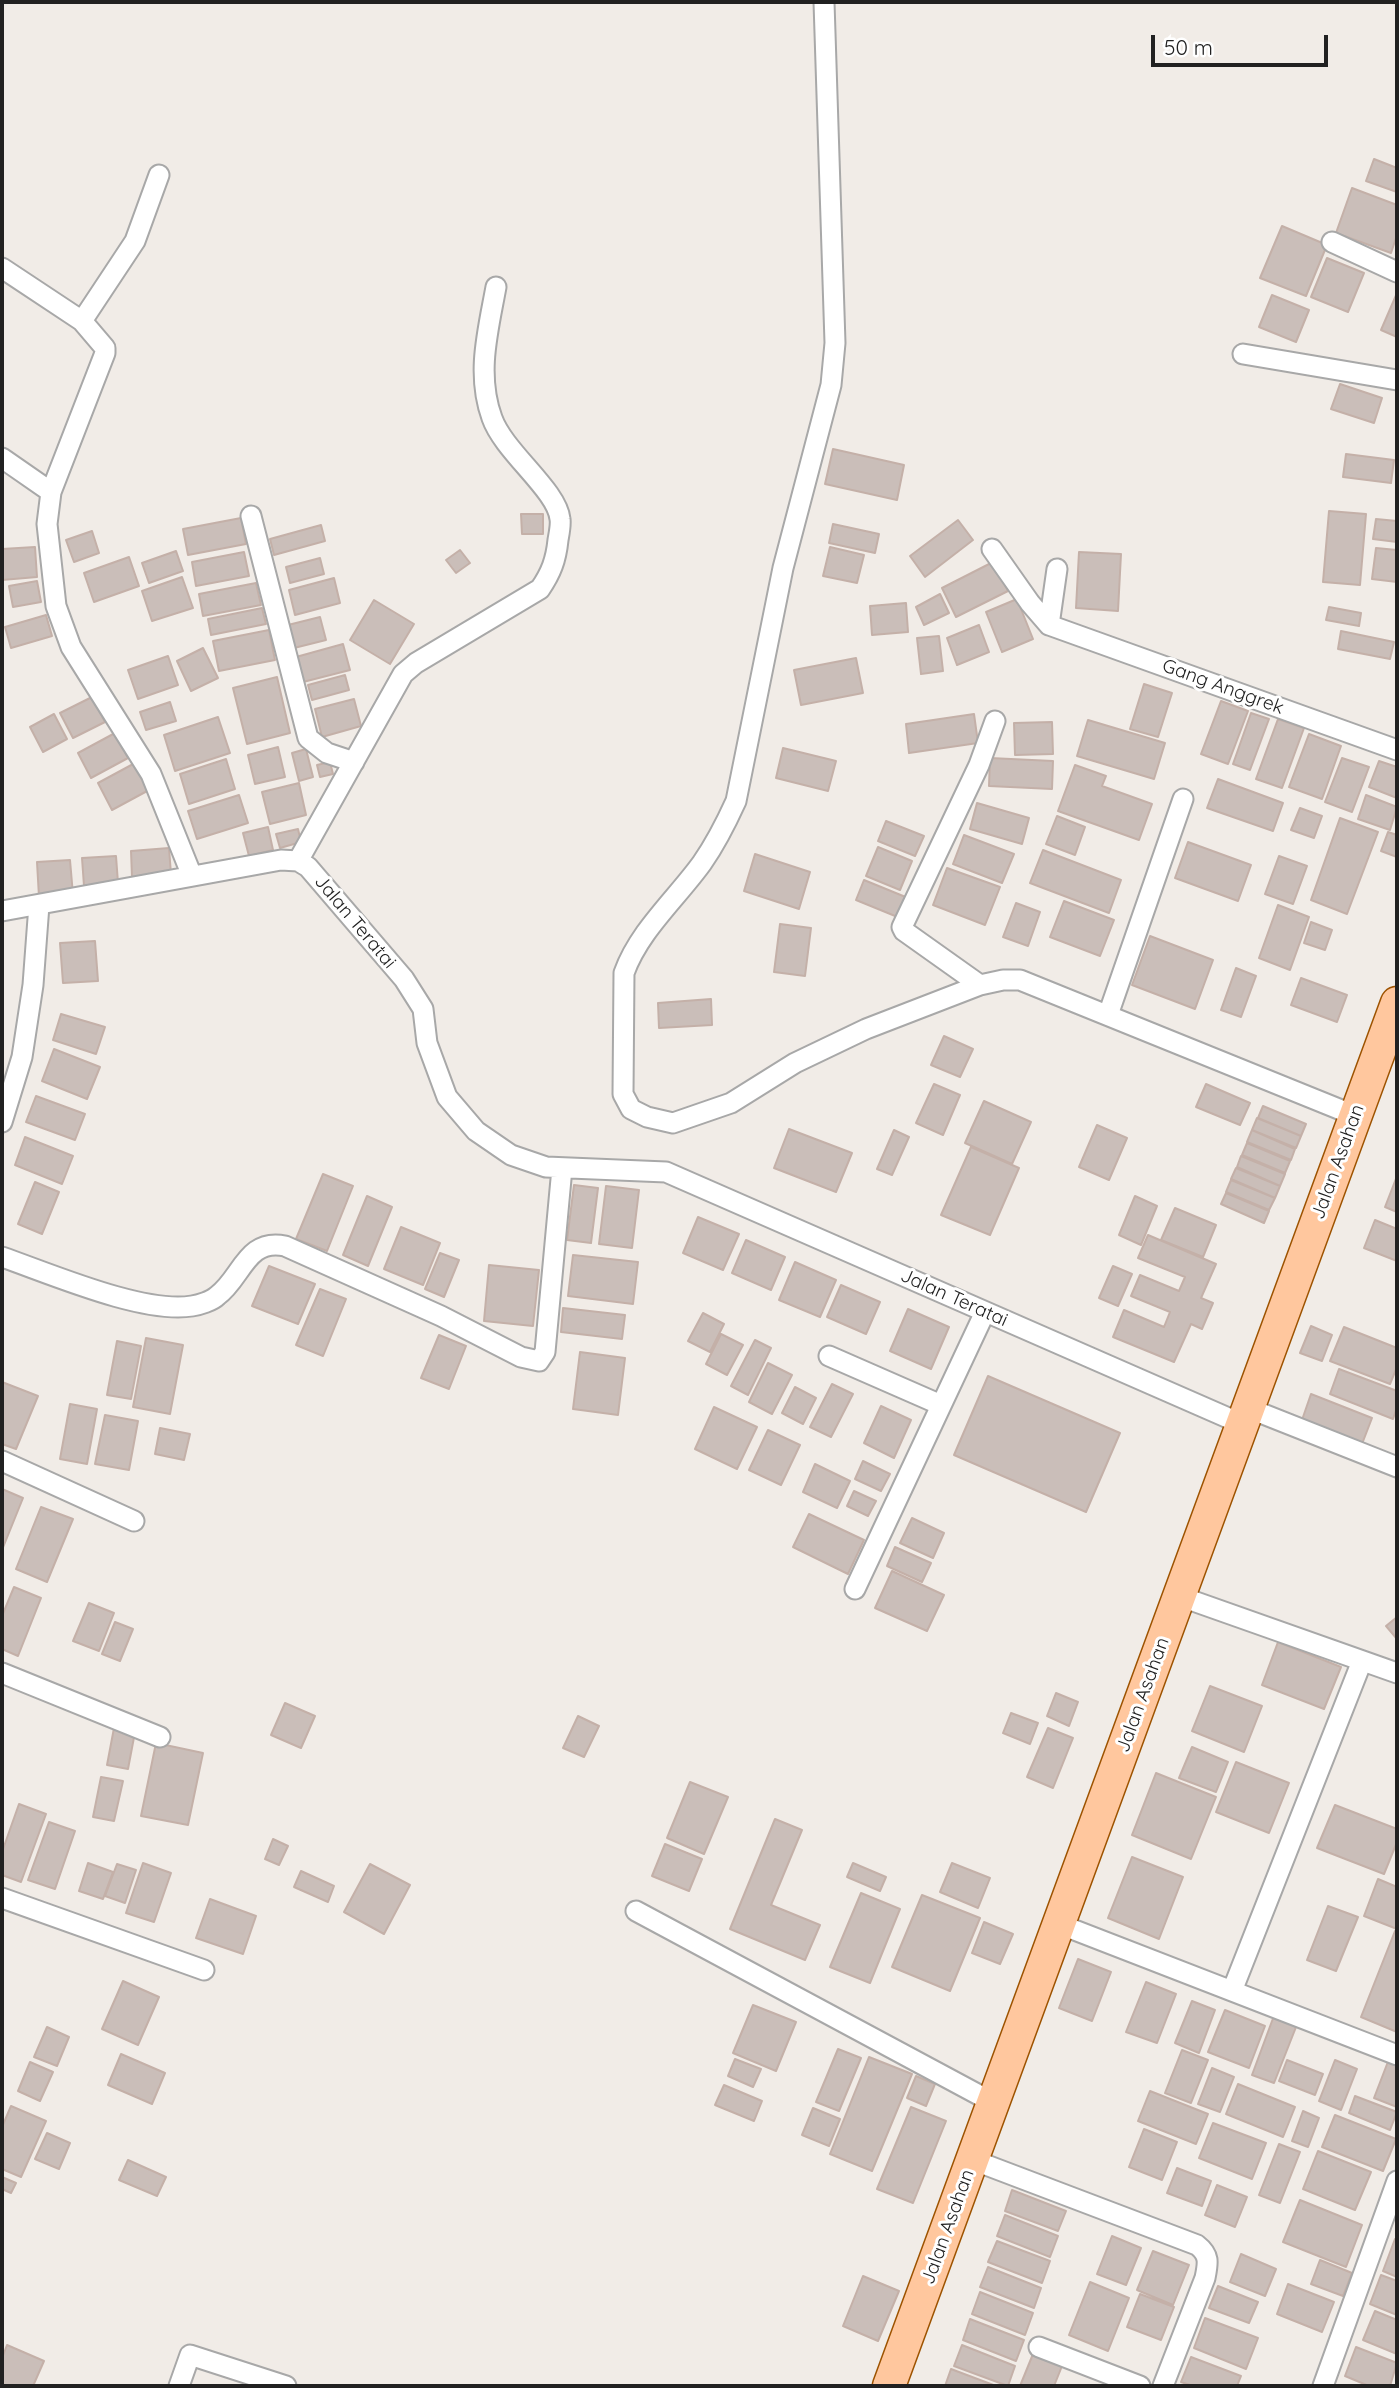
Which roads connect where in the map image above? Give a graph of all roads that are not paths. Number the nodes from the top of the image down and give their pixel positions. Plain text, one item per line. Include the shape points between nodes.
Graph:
1 (824, 2) edge
2 (159, 175) dead end
3 (1332, 242) dead end
4 (2, 268) edge
5 (1397, 272) edge
6 (496, 287) dead end
7 (82, 321) junction
8 (1243, 354) dead end
9 (1397, 380) edge
10 (2, 458) edge
11 (51, 492) junction
12 (251, 516) dead end
13 (992, 549) dead end
14 (1057, 569) dead end
15 (1049, 625) junction
16 (995, 720) dead end
17 (1397, 750) edge
18 (355, 762) junction
19 (1183, 799) dead end
20 (298, 861) junction
21 (192, 876) junction
22 (38, 905) junction
23 (2, 911) edge
24 (981, 985) junction
25 (1397, 1003) edge
26 (1108, 1015) junction
27 (1356, 1116) junction
28 (2, 1122) edge
29 (562, 1168) junction
30 (2, 1257) edge
31 (985, 1311) junction
32 (829, 1356) dead end
33 (941, 1405) junction
34 (1245, 1416) junction
35 (2, 1461) edge
36 (1397, 1467) edge
37 (134, 1521) dead end
38 (855, 1589) dead end
39 (1179, 1595) junction
40 (1362, 1661) junction
41 (2, 1673) edge
42 (1397, 1673) edge
43 (160, 1737) dead end
44 (2, 1898) edge
45 (636, 1911) dead end
46 (1059, 1924) junction
47 (204, 1969) dead end
48 (1233, 1991) junction
49 (1397, 2054) edge
50 (993, 2103) junction
51 (973, 2160) junction
52 (1397, 2182) edge
53 (1039, 2347) dead end
54 (179, 2386) edge
55 (286, 2386) edge
56 (889, 2386) edge
57 (1140, 2386) edge
58 (1163, 2386) edge
59 (1323, 2386) edge

1 - 24 street via 835,344 831,385 783,568 736,801 714,845 637,947 624,973 623,1094 631,1109 673,1123 731,1103 795,1063 866,1029
2 - 7 street via 135,241
3 - 5 street
4 - 7 street
6 - 18 street via 482,362 486,396 504,441 555,503 561,519 552,571 540,589 403,674
7 - 11 street via 104,343 105,353
8 - 9 street
10 - 11 street
11 - 21 street via 47,524 56,606 71,647 151,774
12 - 18 street via 308,738 327,753
13 - 15 street
14 - 15 street
15 - 17 street, Gang Anggrek
16 - 24 street via 979,765 902,927
18 - 20 street
19 - 26 street
20 - 21 street, Jalan Teratai
20 - 29 street, Jalan Teratai via 404,979 423,1009 427,1043 447,1097 476,1131 511,1155
21 - 22 street, Jalan Teratai
22 - 23 street, Jalan Teratai
22 - 28 street via 22,1057
24 - 26 street via 1020,980
25 - 27 main road, Jalan Asahan
26 - 27 street
27 - 34 main road, Jalan Asahan
29 - 30 street via 545,1352 539,1361 521,1357 441,1316 272,1243 254,1252 217,1297 194,1306 160,1307
29 - 31 street, Jalan Teratai via 666,1172
31 - 33 street
31 - 34 street, Jalan Teratai
32 - 33 street
33 - 38 street
34 - 36 street, Jalan Teratai
34 - 39 main road, Jalan Asahan
35 - 37 street
39 - 40 street
39 - 46 main road, Jalan Asahan
40 - 42 street
40 - 48 street
41 - 43 street
44 - 47 street
45 - 50 street
46 - 48 street
46 - 50 main road, Jalan Asahan
48 - 49 street
50 - 51 main road, Jalan Asahan
51 - 56 main road, Jalan Asahan
51 - 58 street via 1197,2245 1205,2252 1205,2278
52 - 59 street
53 - 57 street
54 - 55 street via 190,2355

